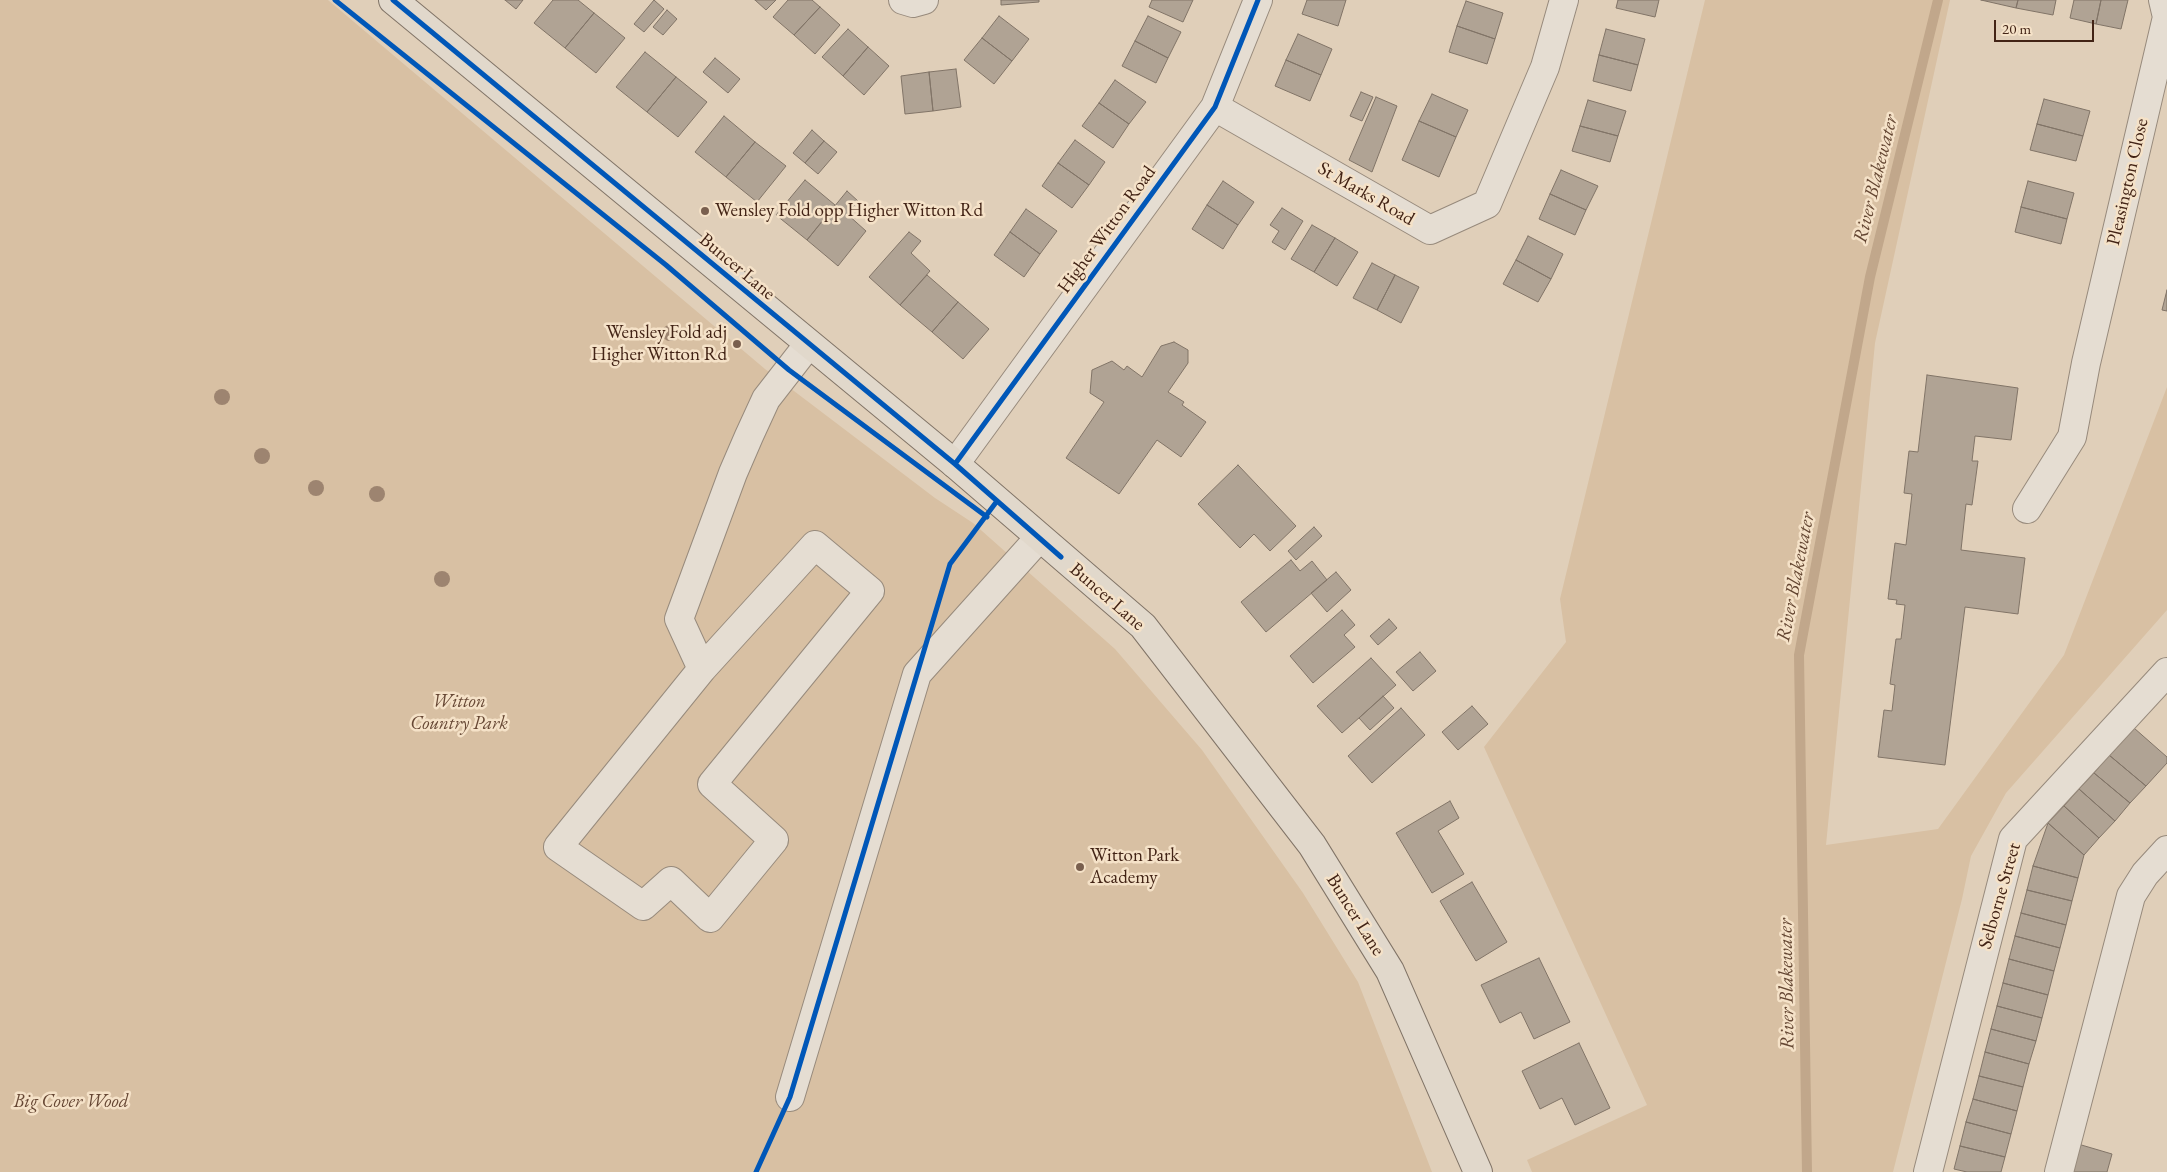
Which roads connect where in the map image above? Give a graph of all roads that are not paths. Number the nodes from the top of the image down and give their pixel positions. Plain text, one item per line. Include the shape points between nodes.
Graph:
1 (393, 0) edge
2 (903, 0) edge
3 (924, 0) edge
4 (1258, 0) edge
5 (1564, 0) edge
6 (2164, 0) edge
7 (1215, 107) junction
8 (808, 344) junction
9 (955, 464) junction
10 (2027, 509) dead end
11 (1039, 538) junction
12 (702, 669) junction
13 (2163, 684) edge
14 (2167, 850) edge
15 (790, 1097) dead end
16 (1478, 1172) edge
17 (1928, 1172) edge
18 (2059, 1172) edge

1 - 8 main road, Buncer Lane
2 - 3 street
4 - 7 street, Higher Witton Road
5 - 7 street, St Marks Road via 1545,67 1487,204 1430,230
6 - 10 street, Pleasington Close via 2167,17 2072,436
7 - 9 street, Higher Witton Road
8 - 9 main road, Buncer Lane
8 - 12 street via 763,407 733,473 680,619
9 - 11 main road, Buncer Lane
11 - 15 street via 917,674
11 - 16 main road, Buncer Lane via 1143,626 1312,846 1390,971
12 - 12 street via 558,846 643,906 671,881 710,918 774,840 712,784 870,591 815,545
13 - 17 street, Selborne Street via 2013,839
14 - 18 street via 2130,896

